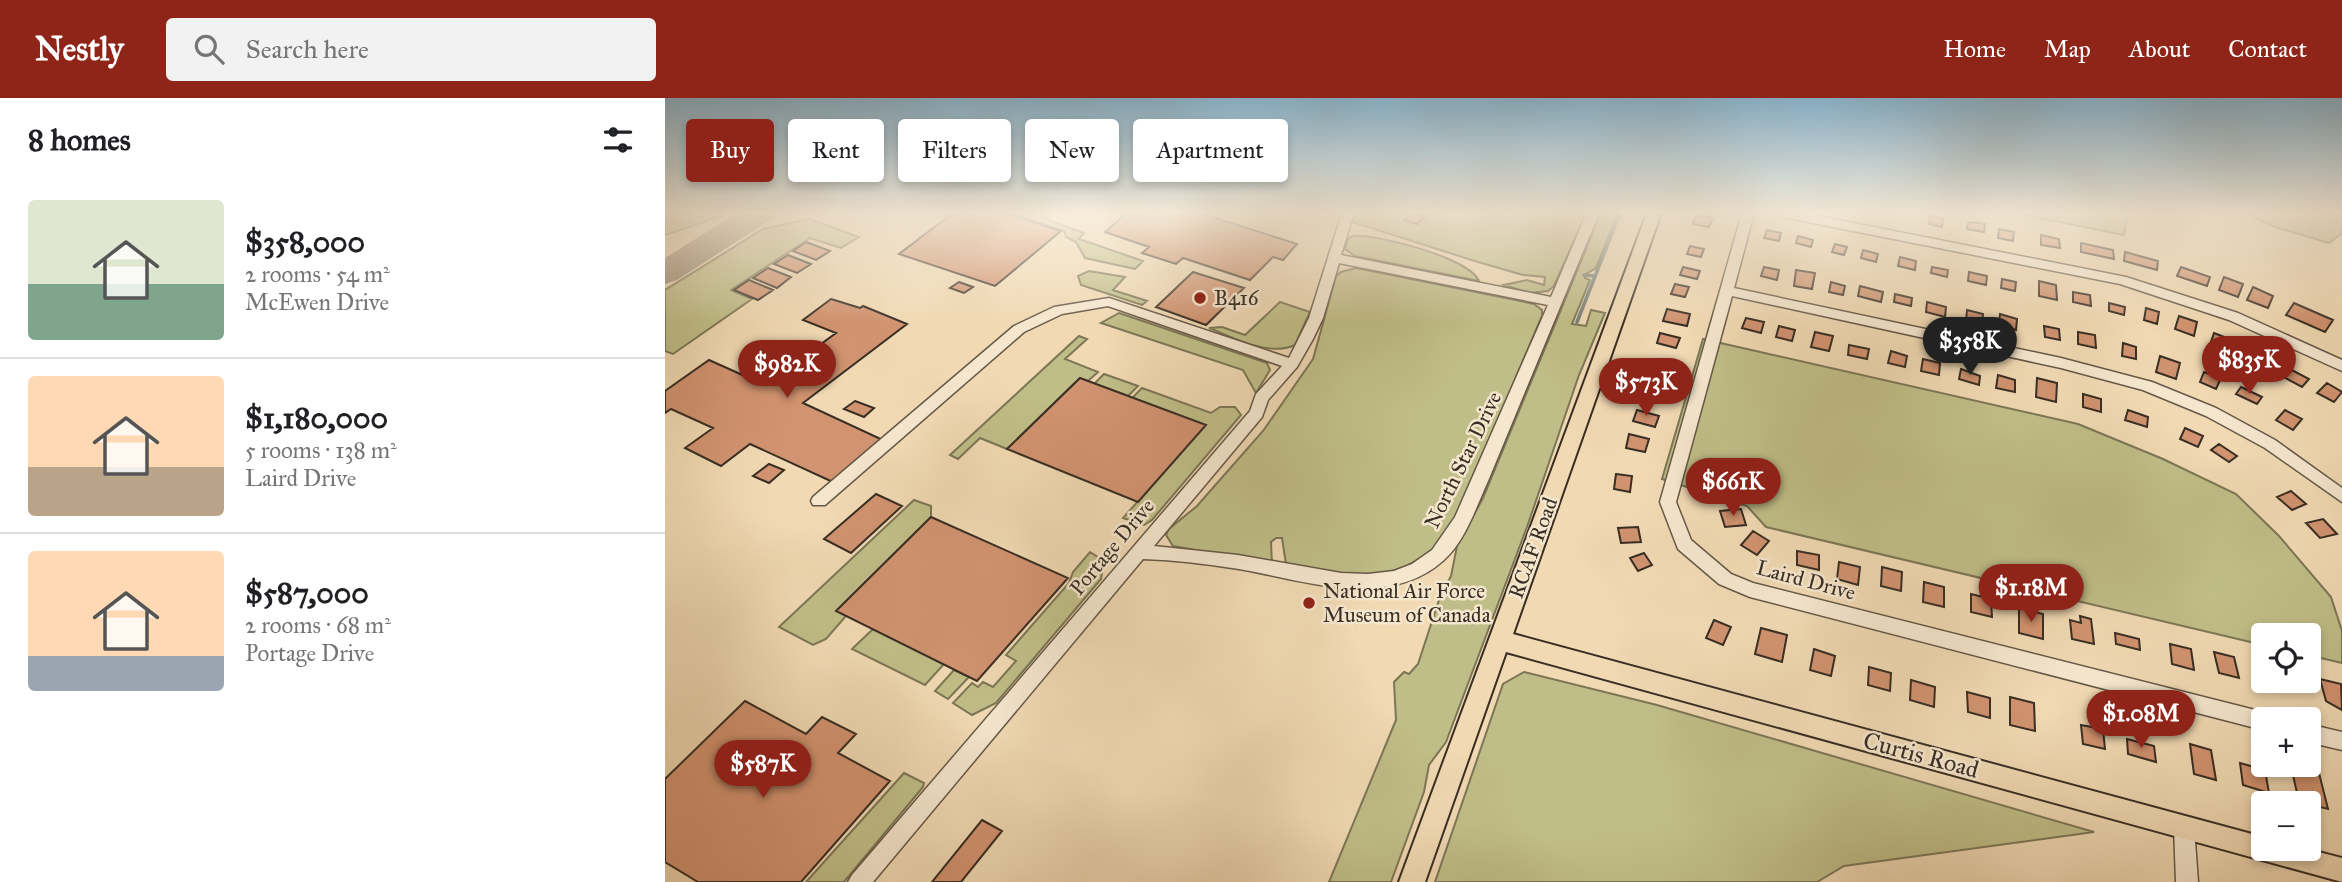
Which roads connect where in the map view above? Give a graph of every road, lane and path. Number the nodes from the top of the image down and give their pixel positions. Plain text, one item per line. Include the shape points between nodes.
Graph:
1 (1337, 250) edge
2 (1577, 250) edge
3 (1641, 250) edge
4 (1739, 250) edge
5 (1968, 250) edge
6 (1334, 258) junction
7 (1728, 291) junction
8 (1554, 302) junction
9 (1291, 364) junction
10 (2342, 366) edge
11 (2342, 496) edge
12 (819, 501) dead end
13 (1137, 552) junction
14 (1499, 640) junction
15 (2251, 718) edge
16 (2321, 736) edge
17 (2342, 741) edge
18 (2184, 827) junction
19 (2342, 871) edge
20 (859, 882) edge
21 (1412, 882) edge
22 (2187, 882) edge

1 - 6 street, Portage Drive
2 - 8 street, North Star Drive
3 - 14 main road, RCAF Road
4 - 7 street, Laird Drive
5 - 10 street via 2175,295 2256,325
6 - 8 street
6 - 9 street, Portage Drive via 1316,318
7 - 11 street via 2147,386 2211,412 2270,444
7 - 15 street, Laird Drive via 1668,502 1684,544 1725,579 1750,590
8 - 13 street, North Star Drive via 1460,523 1436,557 1420,567 1392,579 1346,581 1186,555
9 - 12 street via 1109,302 1059,310 1019,329
9 - 13 street, Portage Drive via 1261,398 1257,412
13 - 20 street, Portage Drive
14 - 18 main road, Curtis Road
14 - 21 main road, RCAF Road
16 - 17 street
18 - 19 main road, Curtis Road
18 - 22 street

